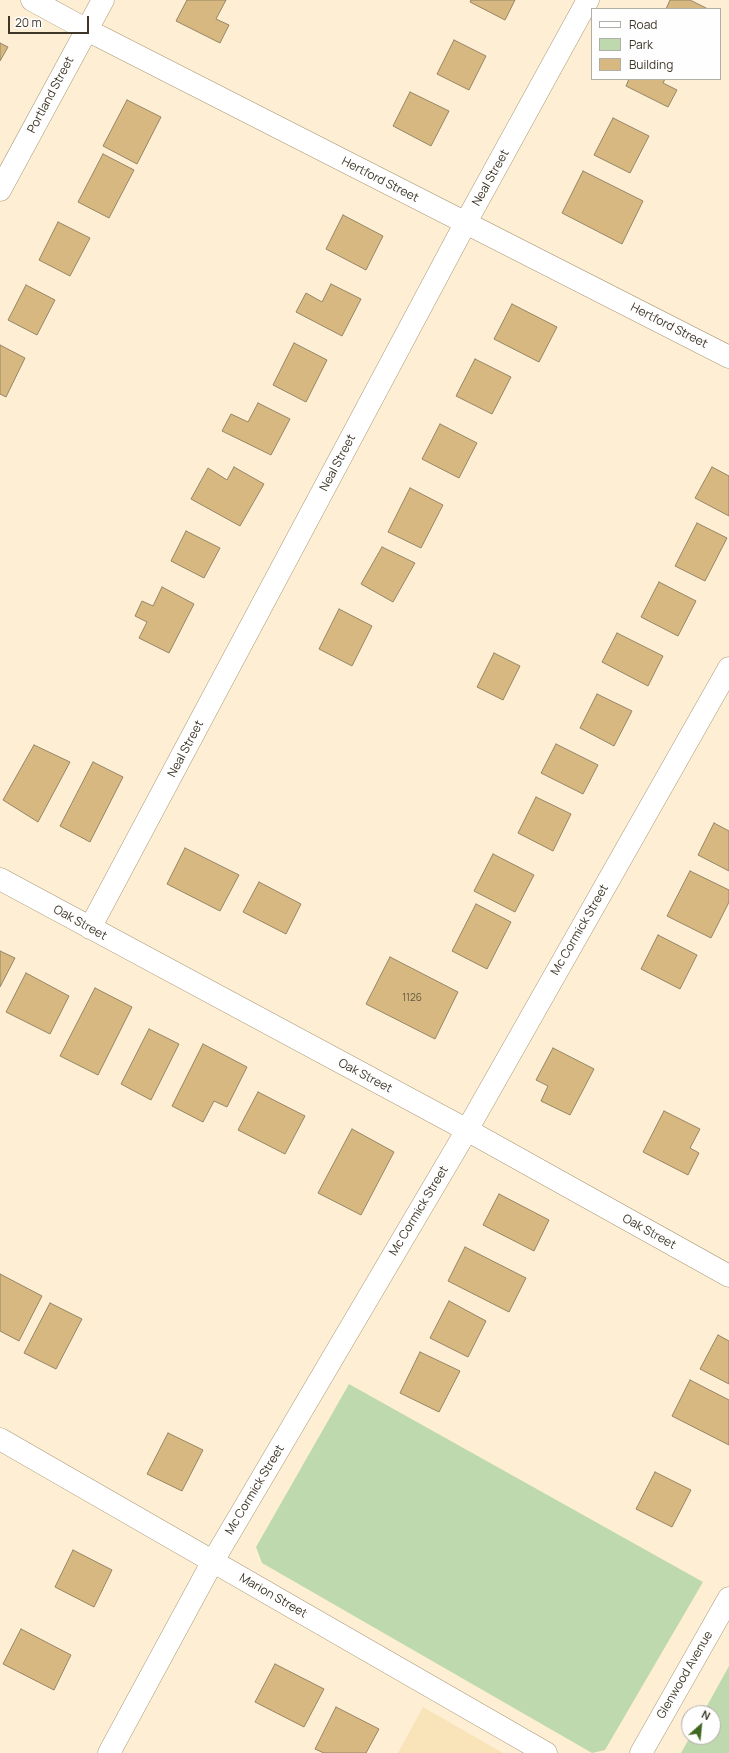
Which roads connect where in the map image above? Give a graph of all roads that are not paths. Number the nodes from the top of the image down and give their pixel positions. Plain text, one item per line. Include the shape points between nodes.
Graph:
1 (32, 0) edge
2 (103, 0) edge
3 (588, 0) edge
4 (86, 30) junction
5 (0, 190) edge
6 (466, 224) junction
7 (729, 357) edge
8 (729, 668) edge
9 (0, 879) edge
10 (90, 928) junction
11 (466, 1130) junction
12 (729, 1276) edge
13 (0, 1439) edge
14 (213, 1561) junction
15 (729, 1598) edge
16 (108, 1753) edge
17 (546, 1753) edge
18 (641, 1753) edge

1 - 4 street, Hertford Street
2 - 4 street, Portland Street
3 - 6 street, Neal Street
4 - 5 street, Portland Street
4 - 6 street, Hertford Street
6 - 7 street, Hertford Street
6 - 10 street, Neal Street
8 - 11 street, Mc Cormick Street
9 - 10 street, Oak Street
10 - 11 street, Oak Street
11 - 12 street, Oak Street
11 - 14 street, Mc Cormick Street
13 - 14 street, Marion Street
14 - 16 street, Mc Cormick Street
14 - 17 street, Marion Street
15 - 18 street, Glenwood Avenue

